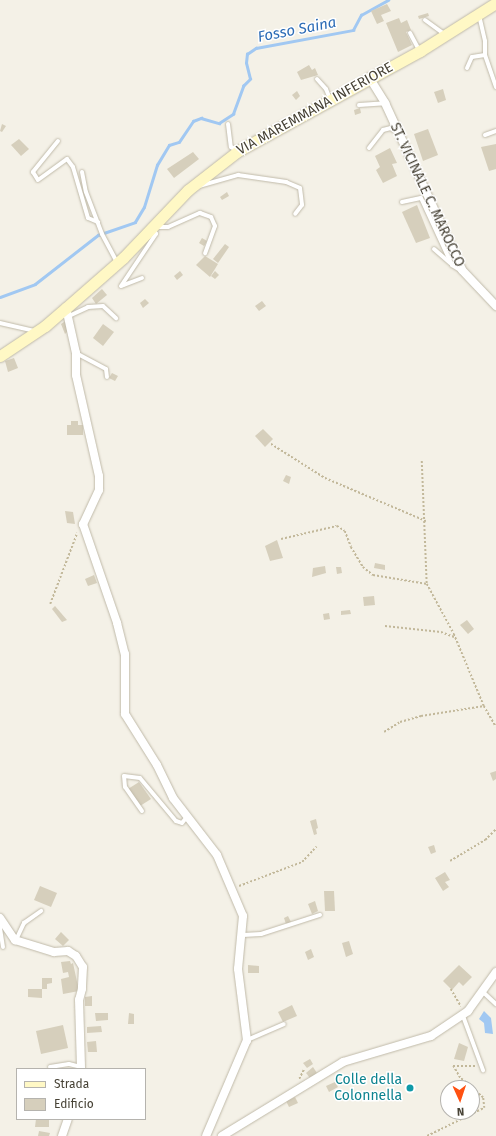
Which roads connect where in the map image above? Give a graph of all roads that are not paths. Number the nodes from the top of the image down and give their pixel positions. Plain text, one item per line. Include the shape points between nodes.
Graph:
1 (496, 3) edge
2 (479, 15) junction
3 (425, 20) dead end
4 (410, 33) dead end
5 (445, 35) junction
6 (420, 51) junction
7 (485, 55) junction
8 (467, 68) dead end
9 (370, 77) junction
10 (317, 79) dead end
11 (496, 87) edge
12 (330, 99) junction
13 (385, 103) junction
14 (359, 105) dead end
15 (228, 124) dead end
16 (496, 132) edge
17 (398, 134) junction
18 (485, 135) dead end
19 (58, 141) dead end
20 (369, 148) dead end
21 (238, 151) junction
22 (82, 172) dead end
23 (188, 190) junction
24 (402, 202) dead end
25 (295, 214) dead end
26 (98, 222) junction
27 (153, 227) junction
28 (434, 249) dead end
29 (205, 253) dead end
30 (118, 262) junction
31 (452, 266) junction
32 (462, 270) junction
33 (142, 278) dead end
34 (496, 306) edge
35 (68, 312) junction
36 (116, 318) dead end
37 (0, 323) edge
38 (36, 332) junction
39 (76, 353) junction
40 (0, 356) edge
41 (107, 377) dead end
42 (142, 811) dead end
43 (186, 818) junction
44 (40, 911) dead end
45 (320, 915) dead end
46 (2, 921) edge
47 (243, 935) junction
48 (15, 940) junction
49 (3, 947) dead end
50 (496, 972) edge
51 (483, 992) junction
52 (496, 1004) edge
53 (464, 1015) junction
54 (284, 1024) dead end
55 (247, 1040) junction
56 (50, 1066) dead end
57 (81, 1068) edge
58 (482, 1069) road end
59 (68, 1120) edge
60 (62, 1136) edge
61 (206, 1136) edge
62 (222, 1136) edge

1 - 2 main road, VIA MAREMMANA INFERIORE
2 - 5 main road, VIA MAREMMANA INFERIORE
2 - 7 lane via 485,41
3 - 5 lane
4 - 6 lane
5 - 6 main road, VIA MAREMMANA INFERIORE
6 - 9 main road, VIA MAREMMANA INFERIORE
7 - 8 lane via 472,57
7 - 11 lane
9 - 12 main road, VIA MAREMMANA INFERIORE
9 - 13 street, ST. VICINALE C. MAROCCO
10 - 12 lane via 326,89
12 - 21 main road, VIA MAREMMANA INFERIORE
13 - 14 lane
13 - 17 street, ST. VICINALE C. MAROCCO
15 - 21 lane via 231,147
16 - 18 lane
17 - 20 lane via 391,128 383,130
17 - 32 street, ST. VICINALE C. MAROCCO
19 - 26 lane via 33,172 38,180 67,159 73,167 88,218
21 - 23 main road, VIA MAREMMANA INFERIORE
22 - 26 lane via 86,192
23 - 25 lane via 238,175 286,182 300,188 302,205
23 - 27 main road, VIA MAREMMANA INFERIORE
24 - 31 lane via 421,198
26 - 30 lane
27 - 29 lane via 168,227 200,213 211,217 215,226
27 - 30 main road, VIA MAREMMANA INFERIORE
27 - 33 lane via 156,234 121,286
28 - 31 lane
30 - 35 main road, VIA MAREMMANA INFERIORE
31 - 32 lane
32 - 34 street, ST. VICINALE C. MAROCCO
35 - 36 lane via 103,306
35 - 38 main road, VIA MAREMMANA INFERIORE
35 - 39 street
37 - 38 lane
38 - 40 main road, VIA MAREMMANA INFERIORE
39 - 41 lane via 106,369
39 - 43 street via 76,375 99,476 99,490 83,524 117,623 124,654 125,714
42 - 43 lane via 125,787 124,776 140,778 176,821 182,822
43 - 47 street via 217,855 243,916
44 - 48 lane via 24,923
45 - 47 lane via 261,934
46 - 48 street
46 - 49 lane via 0,928
47 - 55 street via 238,969
48 - 57 street via 54,952 68,951 76,956 83,967 79,1000
50 - 51 street
51 - 52 lane
51 - 53 street
53 - 58 lane
53 - 62 street via 431,1036 343,1062
54 - 55 lane
55 - 61 street
56 - 57 lane via 69,1064
59 - 60 street

